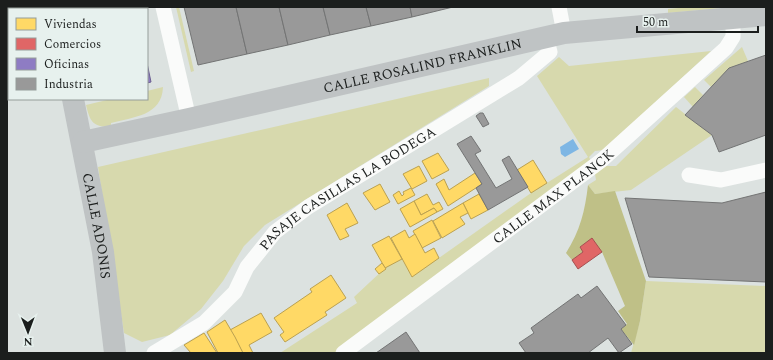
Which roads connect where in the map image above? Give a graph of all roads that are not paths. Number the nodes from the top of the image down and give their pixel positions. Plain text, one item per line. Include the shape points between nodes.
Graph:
1 (163, 7) edge
2 (559, 7) edge
3 (766, 15) edge
4 (733, 17) junction
5 (555, 35) junction
6 (73, 100) edge
7 (189, 119) junction
8 (83, 142) junction
9 (766, 170) edge
10 (689, 175) dead end
11 (115, 353) edge
12 (154, 353) edge
13 (343, 353) edge

1 - 7 street
2 - 5 street
3 - 4 street, CALLE ROSALIND FRANKLIN
4 - 5 street, CALLE ROSALIND FRANKLIN
4 - 13 street, CALLE MAX PLANCK via 733,37 726,48 602,160
5 - 7 street, CALLE ROSALIND FRANKLIN
5 - 12 street, PASAJE CASILLAS LA BODEGA via 550,52 519,78 308,207 275,232 247,267 235,292 204,323
6 - 8 street, CALLE ADONIS
7 - 8 street, CALLE ROSALIND FRANKLIN
8 - 11 street, CALLE ADONIS via 104,252
9 - 10 street via 721,180

